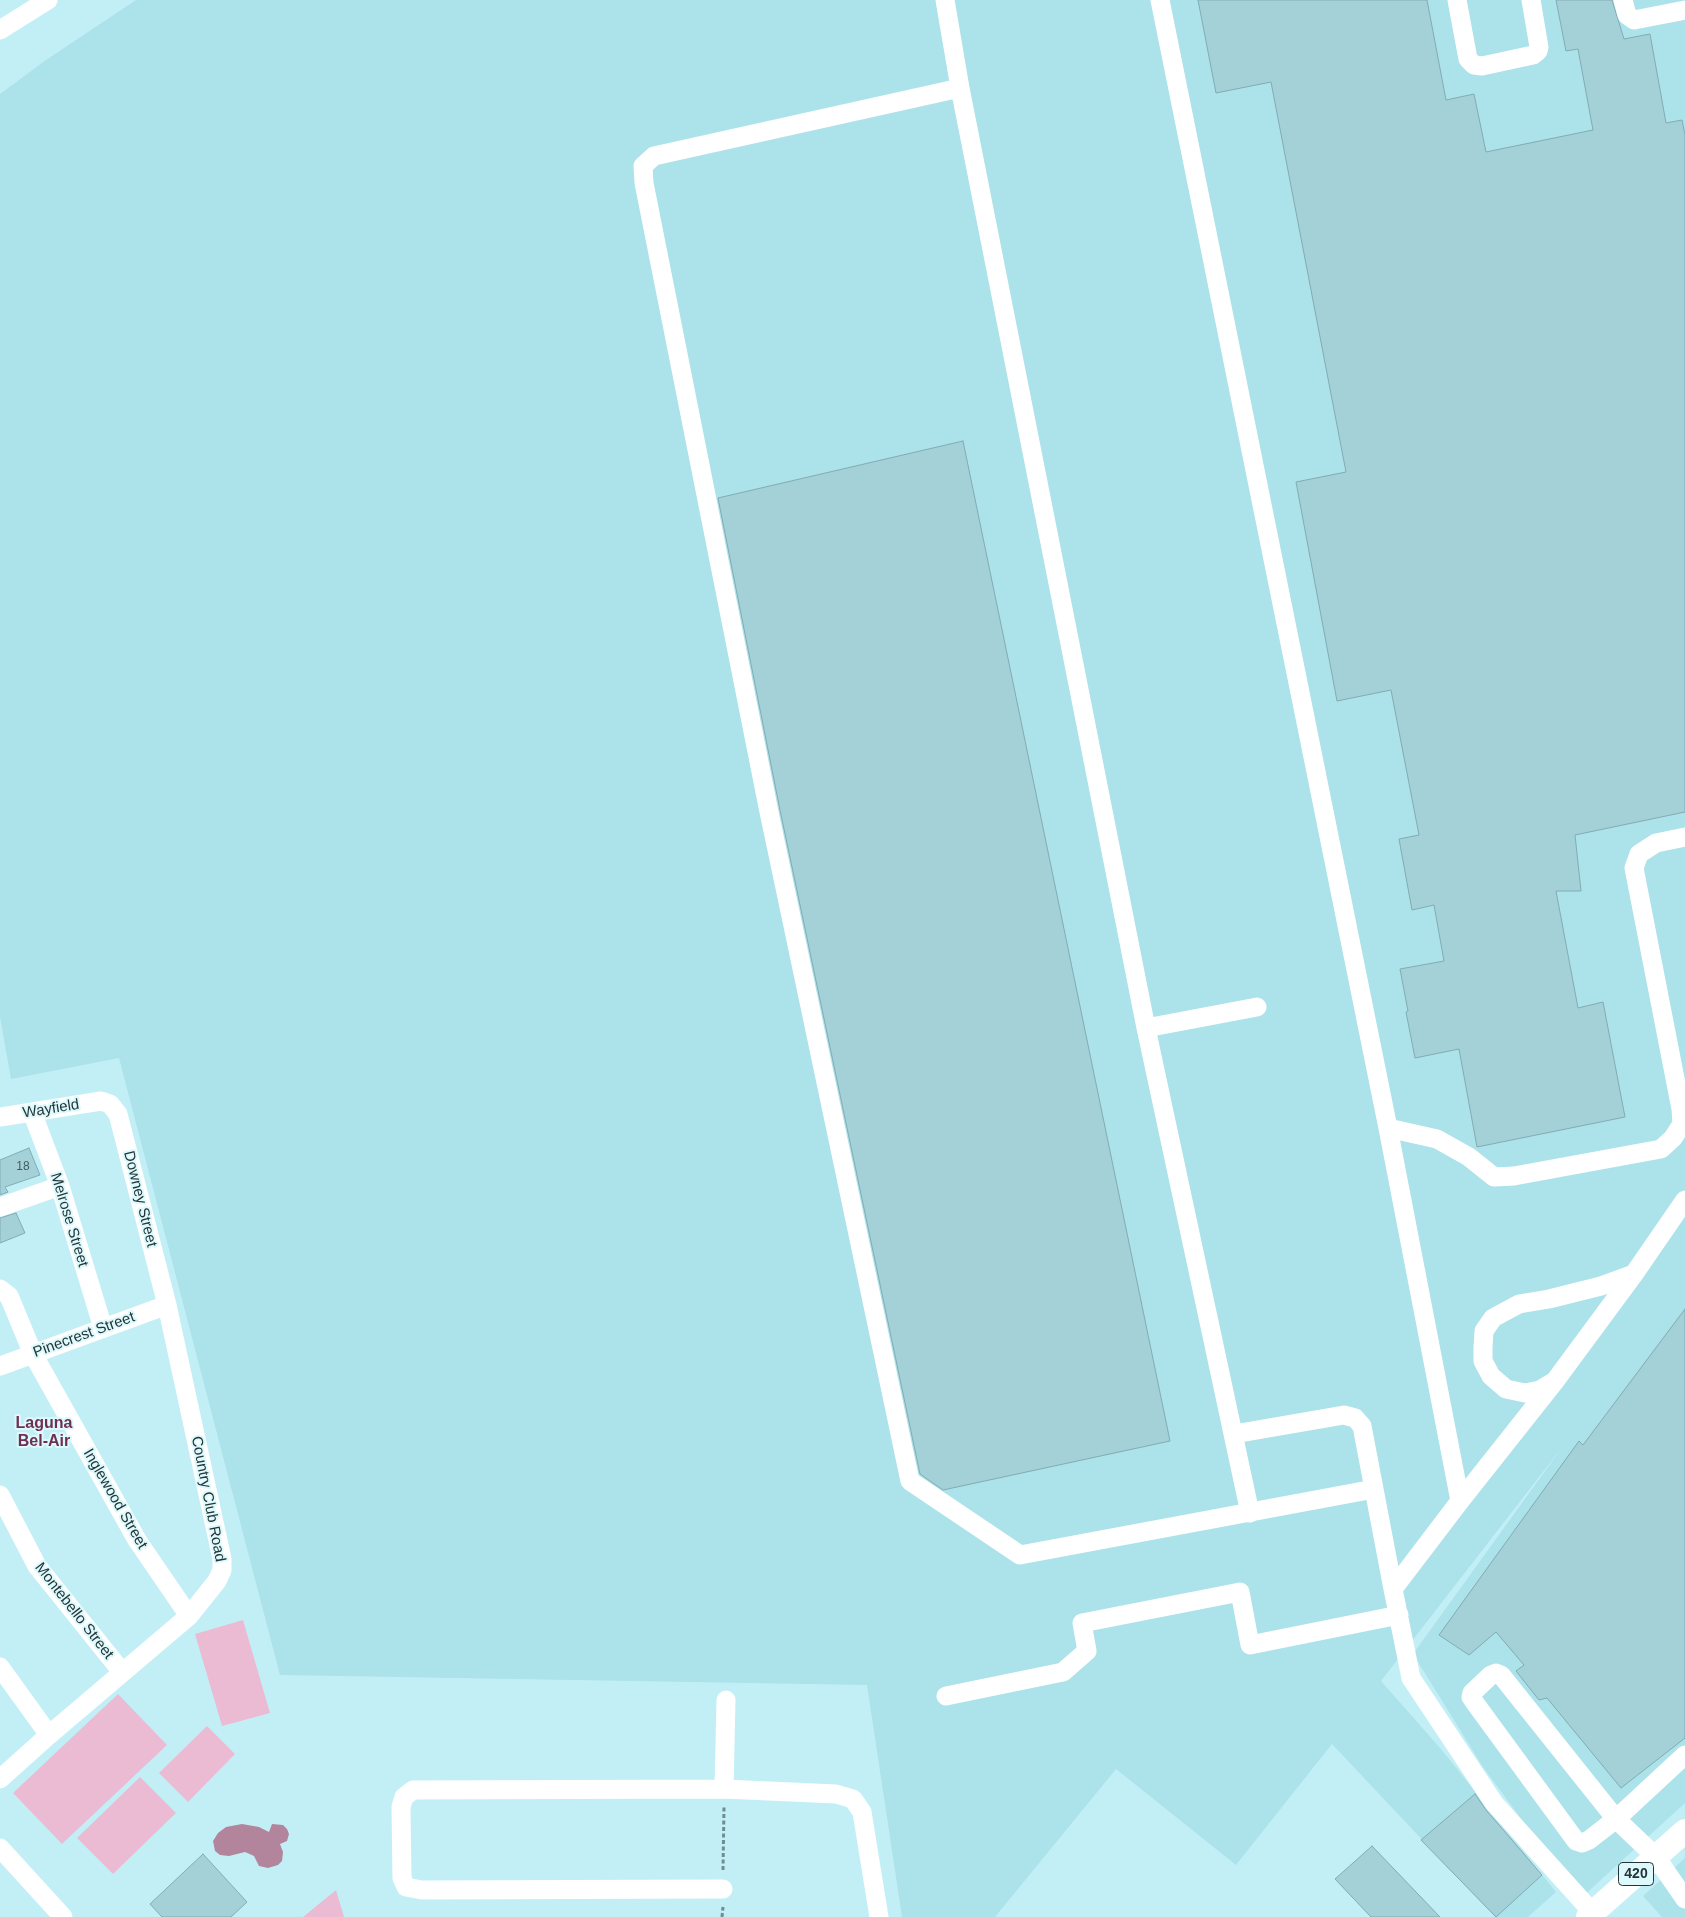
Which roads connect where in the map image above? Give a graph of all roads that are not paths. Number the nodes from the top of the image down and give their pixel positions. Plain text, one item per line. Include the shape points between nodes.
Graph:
1 (48, 0) edge
2 (945, 0) edge
3 (1160, 0) edge
4 (1457, 0) edge
5 (1531, 0) edge
6 (1623, 0) edge
7 (1685, 10) edge
8 (0, 30) edge
9 (960, 88) junction
10 (1685, 837) edge
11 (1257, 1007) dead end
12 (1146, 1028) junction
13 (101, 1101) joint
14 (32, 1112) junction
15 (0, 1117) edge
16 (1388, 1128) junction
17 (1681, 1134) edge
18 (60, 1186) junction
19 (1685, 1200) edge
20 (0, 1208) edge
21 (1634, 1274) junction
22 (0, 1289) edge
23 (167, 1305) junction
24 (103, 1328) junction
25 (33, 1354) junction
26 (0, 1366) edge
27 (1555, 1381) junction
28 (1234, 1434) junction
29 (1374, 1490) junction
30 (0, 1495) edge
31 (1460, 1501) junction
32 (1250, 1513) junction
33 (1393, 1589) junction
34 (188, 1616) junction
35 (1399, 1616) junction
36 (0, 1667) edge
37 (122, 1672) junction
38 (946, 1696) dead end
39 (726, 1700) dead end
40 (48, 1735) junction
41 (1685, 1755) edge
42 (0, 1779) edge
43 (724, 1789) junction
44 (1616, 1819) junction
45 (1685, 1831) edge
46 (0, 1848) edge
47 (1656, 1857) junction
48 (723, 1889) road end
49 (1684, 1895) edge
50 (1590, 1915) edge
51 (64, 1917) edge
52 (879, 1917) edge

1 - 8 street
2 - 9 street
3 - 16 street
4 - 5 street via 1468,58 1474,65 1482,66 1533,56 1538,51
6 - 7 street via 1627,15 1634,20
9 - 12 street
9 - 32 street via 654,156 643,166 767,802 910,1482 1020,1555
10 - 17 street via 1656,843 1639,854 1634,868 1681,1109
11 - 12 street
12 - 28 street
13 - 14 street, Wayfield
13 - 23 street, Downey Street via 110,1104 118,1114
14 - 15 street, Wayfield
14 - 18 street, Melrose Street
16 - 17 street via 1437,1139 1469,1157 1494,1177 1661,1149
16 - 31 street
18 - 20 street
18 - 24 street, Melrose Street
19 - 21 street
21 - 27 street
21 - 27 street via 1593,1288 1519,1304 1493,1318 1484,1332 1483,1346 1483,1361 1491,1376 1506,1389 1525,1393 1540,1390
22 - 25 street, Inglewood Street via 9,1296
23 - 24 street, Pinecrest Street
23 - 34 street, Country Club Road via 222,1559 222,1570 216,1581
24 - 25 street, Pinecrest Street
25 - 26 street, Pinecrest Street
25 - 34 street, Inglewood Street via 138,1540
27 - 31 street
28 - 29 street via 1344,1415 1355,1418 1362,1426
28 - 32 street
29 - 32 street
29 - 33 street
30 - 37 street, Montebello Street via 37,1566
31 - 33 street
33 - 35 street
34 - 37 street, Country Club Road
35 - 38 street via 1250,1645 1240,1592 1082,1623 1088,1651 1063,1672
35 - 50 street via 1411,1678 1494,1803
36 - 40 street
37 - 40 street, Country Club Road
39 - 43 street
40 - 42 street, Country Club Road
41 - 44 street
43 - 48 street via 413,1790 404,1797 401,1807 402,1878 406,1888
43 - 52 street via 836,1794 853,1799 862,1812
44 - 44 street via 1589,1840 1576,1841 1475,1703 1472,1693 1491,1675 1501,1675
44 - 47 street
45 - 47 main road, 420
46 - 51 street
47 - 49 street
47 - 50 main road, 420

